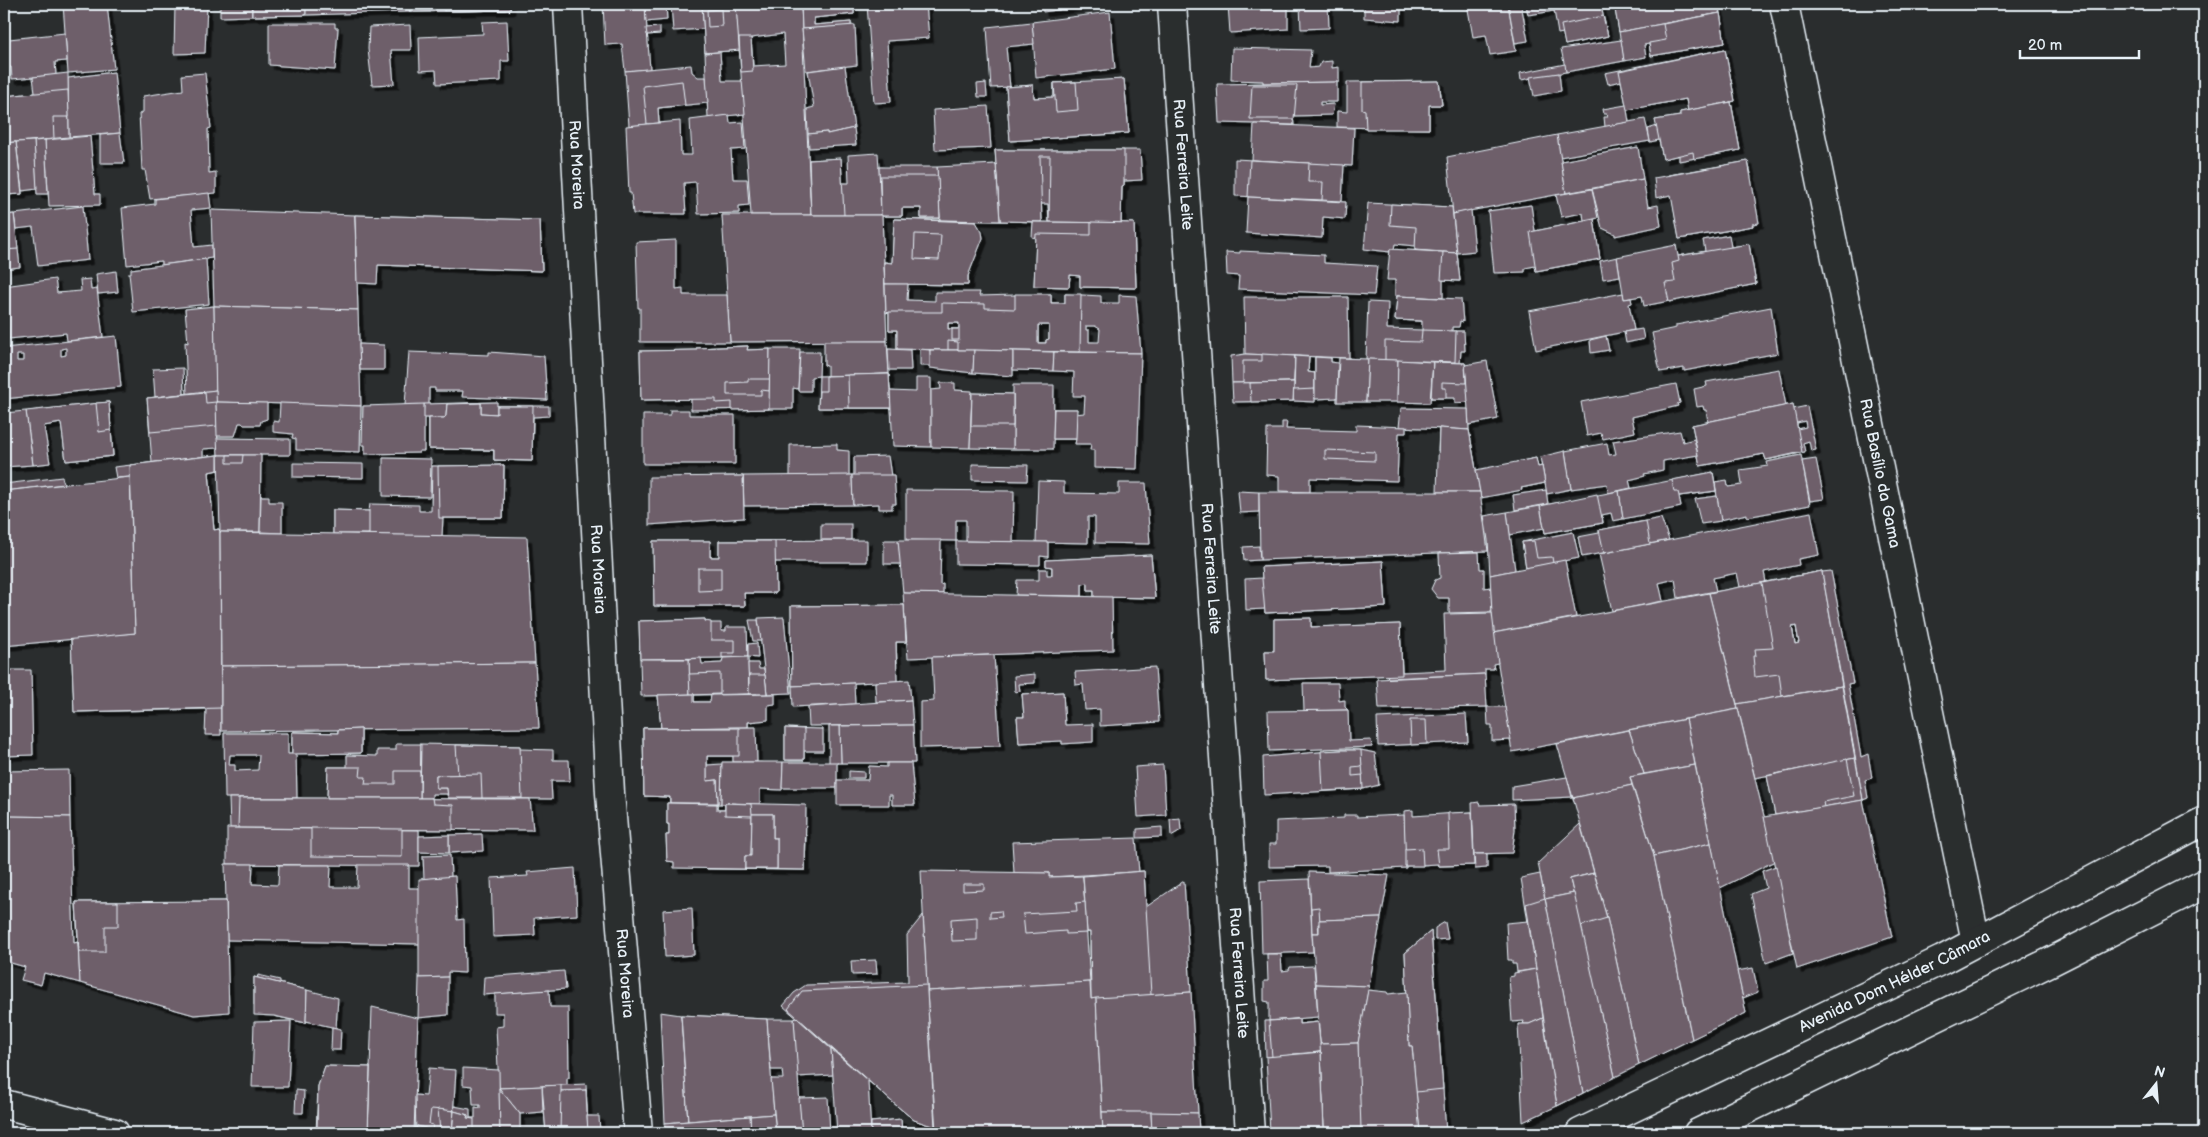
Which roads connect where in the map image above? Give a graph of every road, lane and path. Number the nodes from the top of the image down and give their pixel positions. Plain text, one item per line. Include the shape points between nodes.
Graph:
1 (568, 4) edge
2 (1172, 4) edge
3 (1784, 4) edge
4 (2204, 821) edge
5 (2204, 884) edge
6 (1976, 942) junction
7 (4, 1104) edge
8 (115, 1133) edge
9 (638, 1133) edge
10 (1250, 1133) edge
11 (1580, 1133) edge
12 (1698, 1133) edge

1 - 9 street, Rua Moreira via 610,793
2 - 10 street, Rua Ferreira Leite
3 - 6 street, Rua Basílio da Gama
4 - 6 street, Avenida Dom Hélder Câmara
5 - 12 street
6 - 11 street, Avenida Dom Hélder Câmara
7 - 8 street

